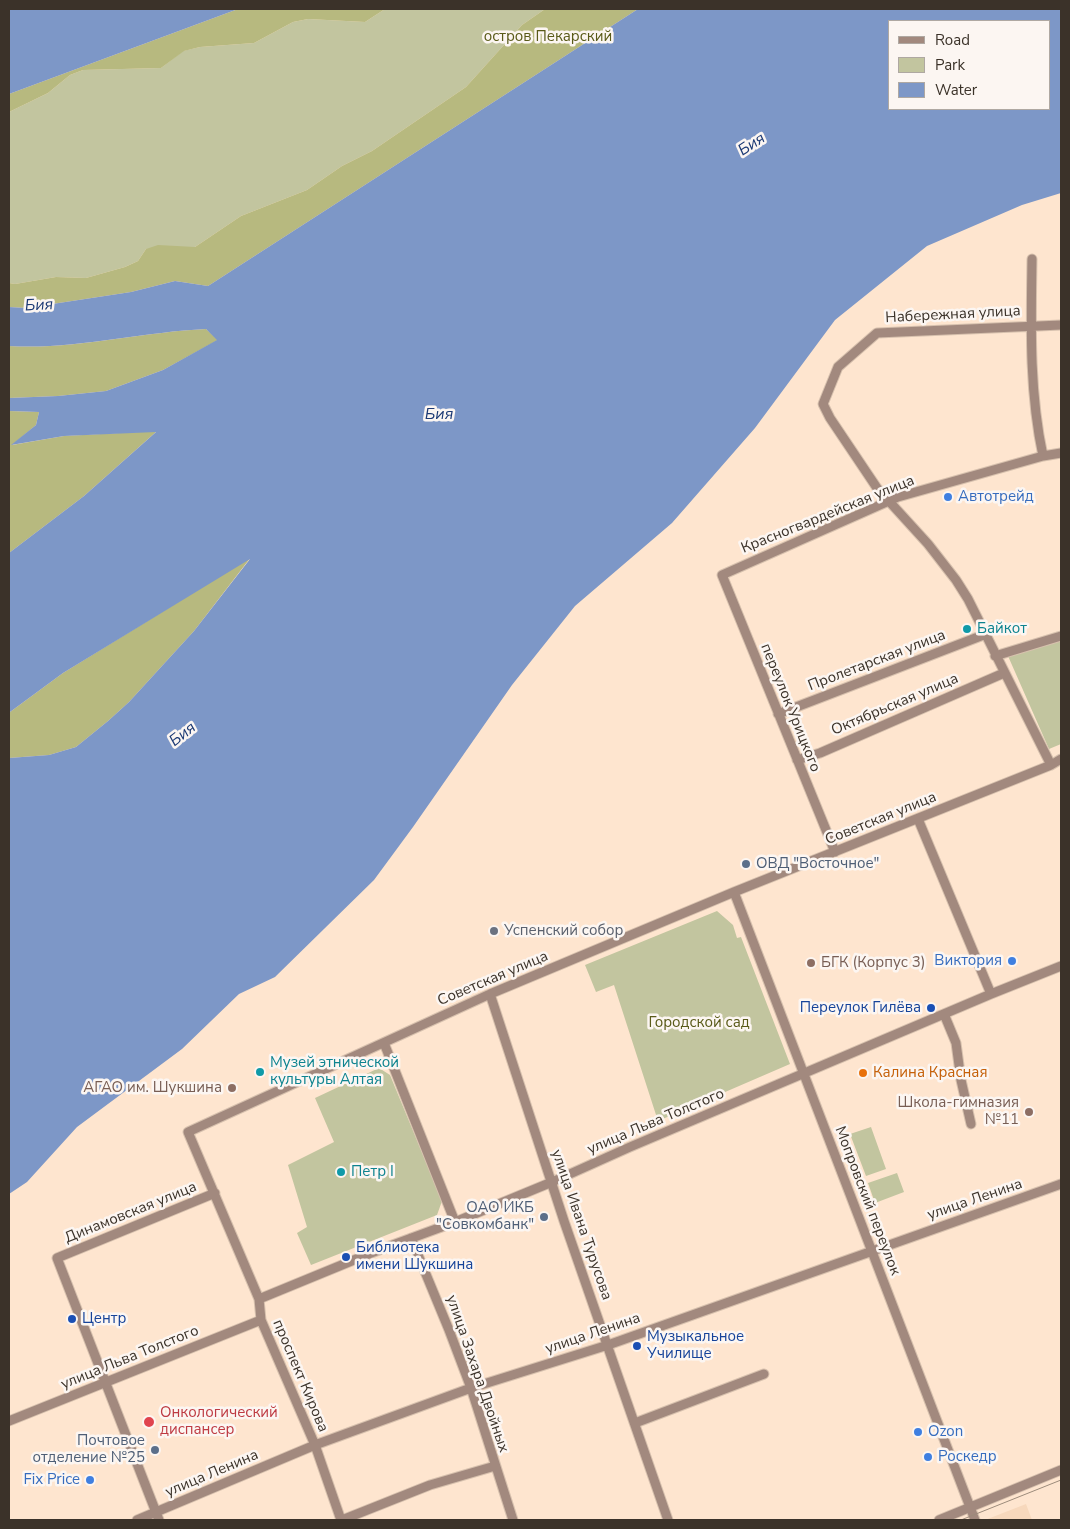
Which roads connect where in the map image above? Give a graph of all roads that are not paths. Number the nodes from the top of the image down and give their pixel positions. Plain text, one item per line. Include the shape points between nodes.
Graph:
1 (1032, 259) dead end
2 (1061, 325) edge
3 (1031, 326) junction
4 (1061, 452) edge
5 (1043, 456) junction
6 (890, 501) junction
7 (722, 575) joint
8 (986, 634) junction
9 (1061, 636) edge
10 (995, 656) junction
11 (1004, 673) junction
12 (778, 714) junction
13 (797, 760) junction
14 (1061, 760) edge
15 (1051, 766) junction
16 (918, 819) junction
17 (835, 852) junction
18 (734, 892) junction
19 (1061, 966) edge
20 (490, 994) junction
21 (991, 994) junction
22 (944, 1014) junction
23 (384, 1043) junction
24 (804, 1074) junction
25 (972, 1124) dead end
26 (188, 1132) joint
27 (552, 1182) junction
28 (1061, 1184) edge
29 (215, 1194) junction
30 (455, 1222) junction
31 (411, 1238) junction
32 (872, 1250) junction
33 (259, 1299) junction
34 (261, 1320) junction
35 (608, 1344) junction
36 (764, 1374) dead end
37 (106, 1382) junction
38 (471, 1388) junction
39 (9, 1421) edge
40 (635, 1423) junction
41 (315, 1445) junction
42 (495, 1466) junction
43 (1061, 1470) edge
44 (970, 1508) junction
45 (157, 1516) edge
46 (137, 1520) edge
47 (341, 1520) edge
48 (512, 1520) edge
49 (668, 1520) edge
50 (939, 1520) edge
51 (975, 1520) edge

1 - 3 street
2 - 3 street, Набережная улица
3 - 5 street via 1036,422
3 - 6 street, Набережная улица via 877,333 838,368 823,402 824,407 877,488
4 - 5 street, Красногвардейская улица
5 - 6 street, Красногвардейская улица
6 - 7 street, Красногвардейская улица
6 - 8 street via 956,580
7 - 12 street, переулок Урицкого
8 - 10 street
8 - 12 street, Пролетарская улица
9 - 10 street
10 - 11 street
11 - 13 street, Октябрьская улица
11 - 15 street
12 - 13 street, переулок Урицкого
13 - 17 street, переулок Урицкого
14 - 15 street, Советская улица
15 - 16 street, Советская улица
16 - 17 street, Советская улица
16 - 21 street
17 - 18 street, Советская улица
18 - 20 street, Советская улица
18 - 24 street, Мопровский переулок
19 - 21 street, улица Льва Толстого
20 - 23 street, Советская улица
20 - 27 street, улица Ивана Турусова
21 - 22 street, улица Льва Толстого
22 - 24 street, улица Льва Толстого
22 - 25 street via 956,1043
23 - 26 street, Советская улица
23 - 30 street
24 - 27 street, улица Льва Толстого
24 - 32 street, Мопровский переулок
26 - 29 street, проспект Кирова
27 - 30 street, улица Льва Толстого
27 - 35 street, улица Ивана Турусова
28 - 32 street, улица Ленина
29 - 33 street, проспект Кирова
29 - 37 street, Динамовская улица via 57,1258
30 - 31 street, улица Льва Толстого
31 - 33 street, улица Льва Толстого
31 - 38 street, улица Захара Двойных
32 - 35 street, улица Ленина
32 - 44 street, Мопровский переулок
33 - 34 street, проспект Кирова
34 - 37 street, улица Льва Толстого
34 - 41 street, проспект Кирова
35 - 38 street, улица Ленина
35 - 40 street, улица Ивана Турусова
36 - 40 street
37 - 39 street, улица Льва Толстого
37 - 45 street
38 - 41 street, улица Ленина
38 - 42 street, улица Захара Двойных
40 - 49 street, улица Ивана Турусова
41 - 45 street, улица Ленина
41 - 47 street, проспект Кирова
42 - 47 street via 430,1486
42 - 48 street, улица Захара Двойных
43 - 44 street
44 - 50 street
44 - 51 street, Мопровский переулок
45 - 46 street, улица Ленина

